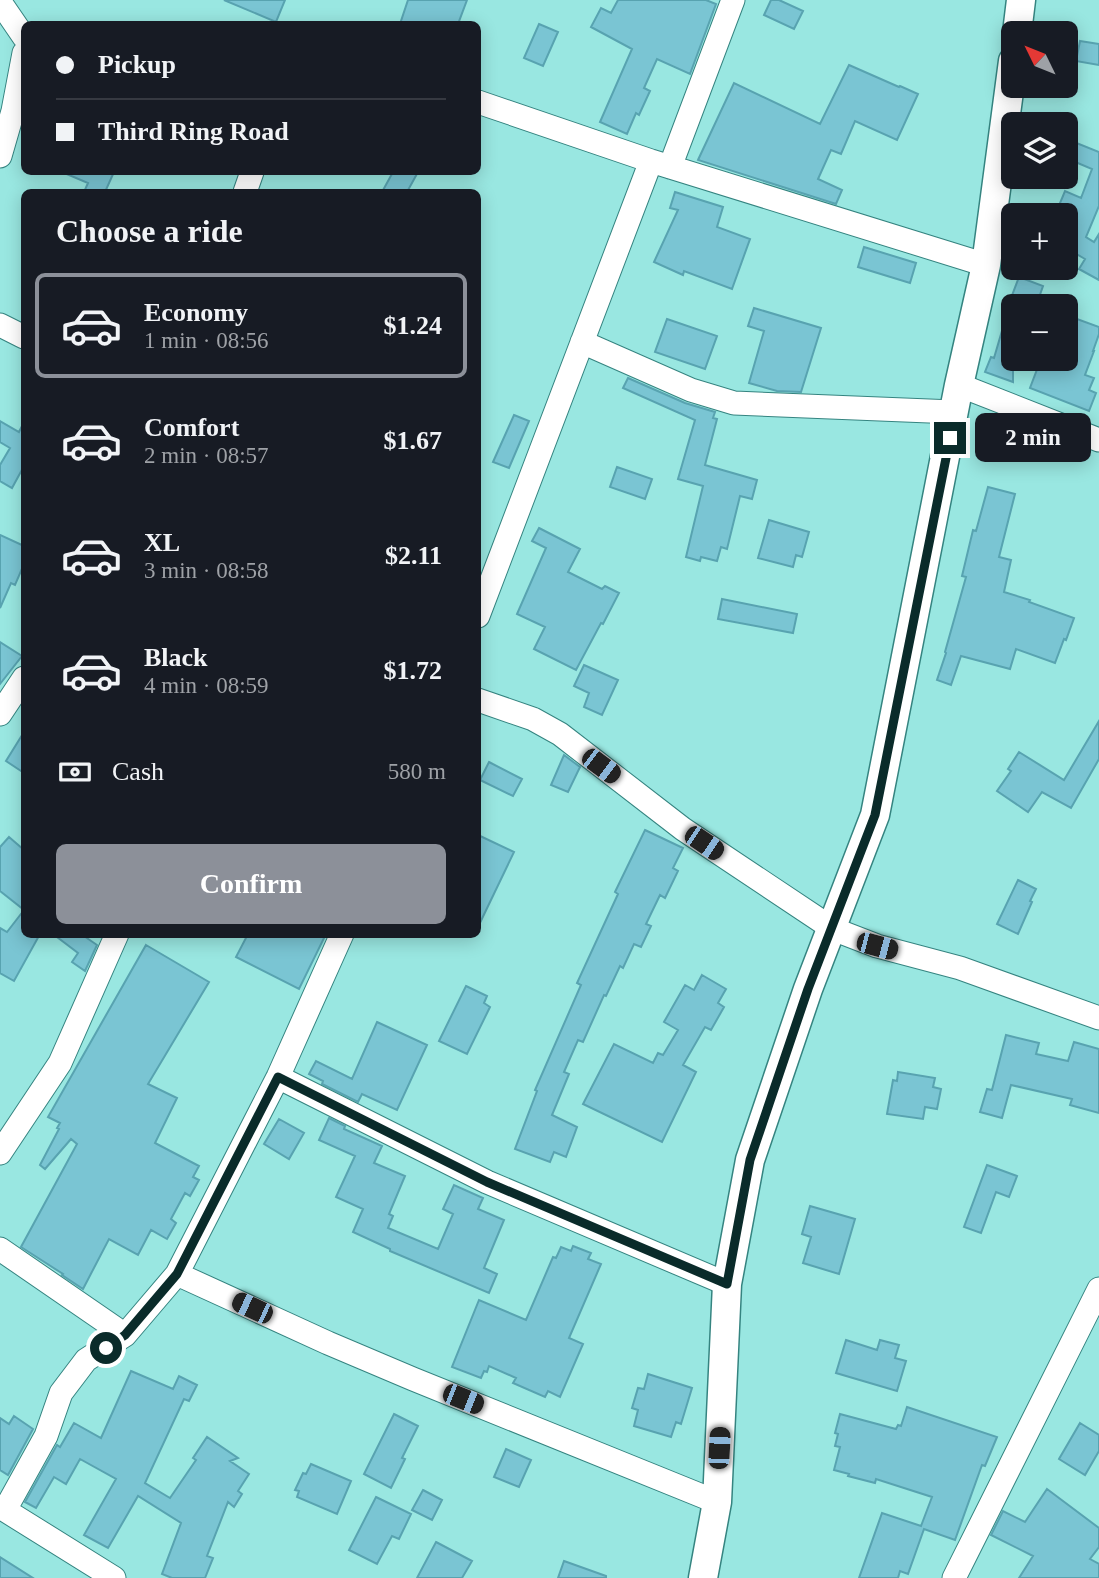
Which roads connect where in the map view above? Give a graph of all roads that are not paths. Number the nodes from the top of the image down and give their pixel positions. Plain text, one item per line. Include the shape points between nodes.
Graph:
1 (733, 0) edge
2 (1021, 0) edge
3 (0, 2) edge
4 (1018, 21) edge
5 (21, 33) edge
6 (21, 68) edge
7 (1008, 98) edge
8 (481, 103) edge
9 (0, 156) edge
10 (661, 164) junction
11 (986, 265) junction
12 (0, 325) edge
13 (21, 336) edge
14 (582, 342) junction
15 (957, 399) junction
16 (1099, 440) edge
17 (481, 608) edge
18 (21, 682) edge
19 (481, 701) edge
20 (0, 714) edge
21 (833, 929) junction
22 (115, 938) edge
23 (340, 938) edge
24 (1099, 1018) edge
25 (278, 1077) junction
26 (0, 1153) edge
27 (0, 1249) edge
28 (177, 1274) junction
29 (727, 1284) junction
30 (1099, 1289) edge
31 (125, 1335) junction
32 (717, 1502) junction
33 (3, 1509) edge
34 (82, 1570) edge
35 (114, 1578) edge
36 (703, 1578) edge
37 (954, 1578) edge

1 - 10 street
2 - 4 street
3 - 5 street
6 - 9 street
7 - 11 street
8 - 10 street
10 - 11 street
10 - 14 street
11 - 15 street
12 - 13 street
14 - 15 street via 691,390 734,402
14 - 17 street
15 - 16 street
15 - 21 street via 875,815
18 - 20 street
19 - 21 street via 560,734 683,828
21 - 24 street
21 - 29 street via 750,1160
22 - 26 street via 60,1063
23 - 25 street
25 - 28 street
25 - 29 street via 487,1182
27 - 31 street
28 - 31 street
28 - 32 street via 413,1379
29 - 32 street
30 - 37 street
31 - 33 street via 86,1360 61,1393 46,1436
32 - 36 street
33 - 34 street
34 - 35 street

